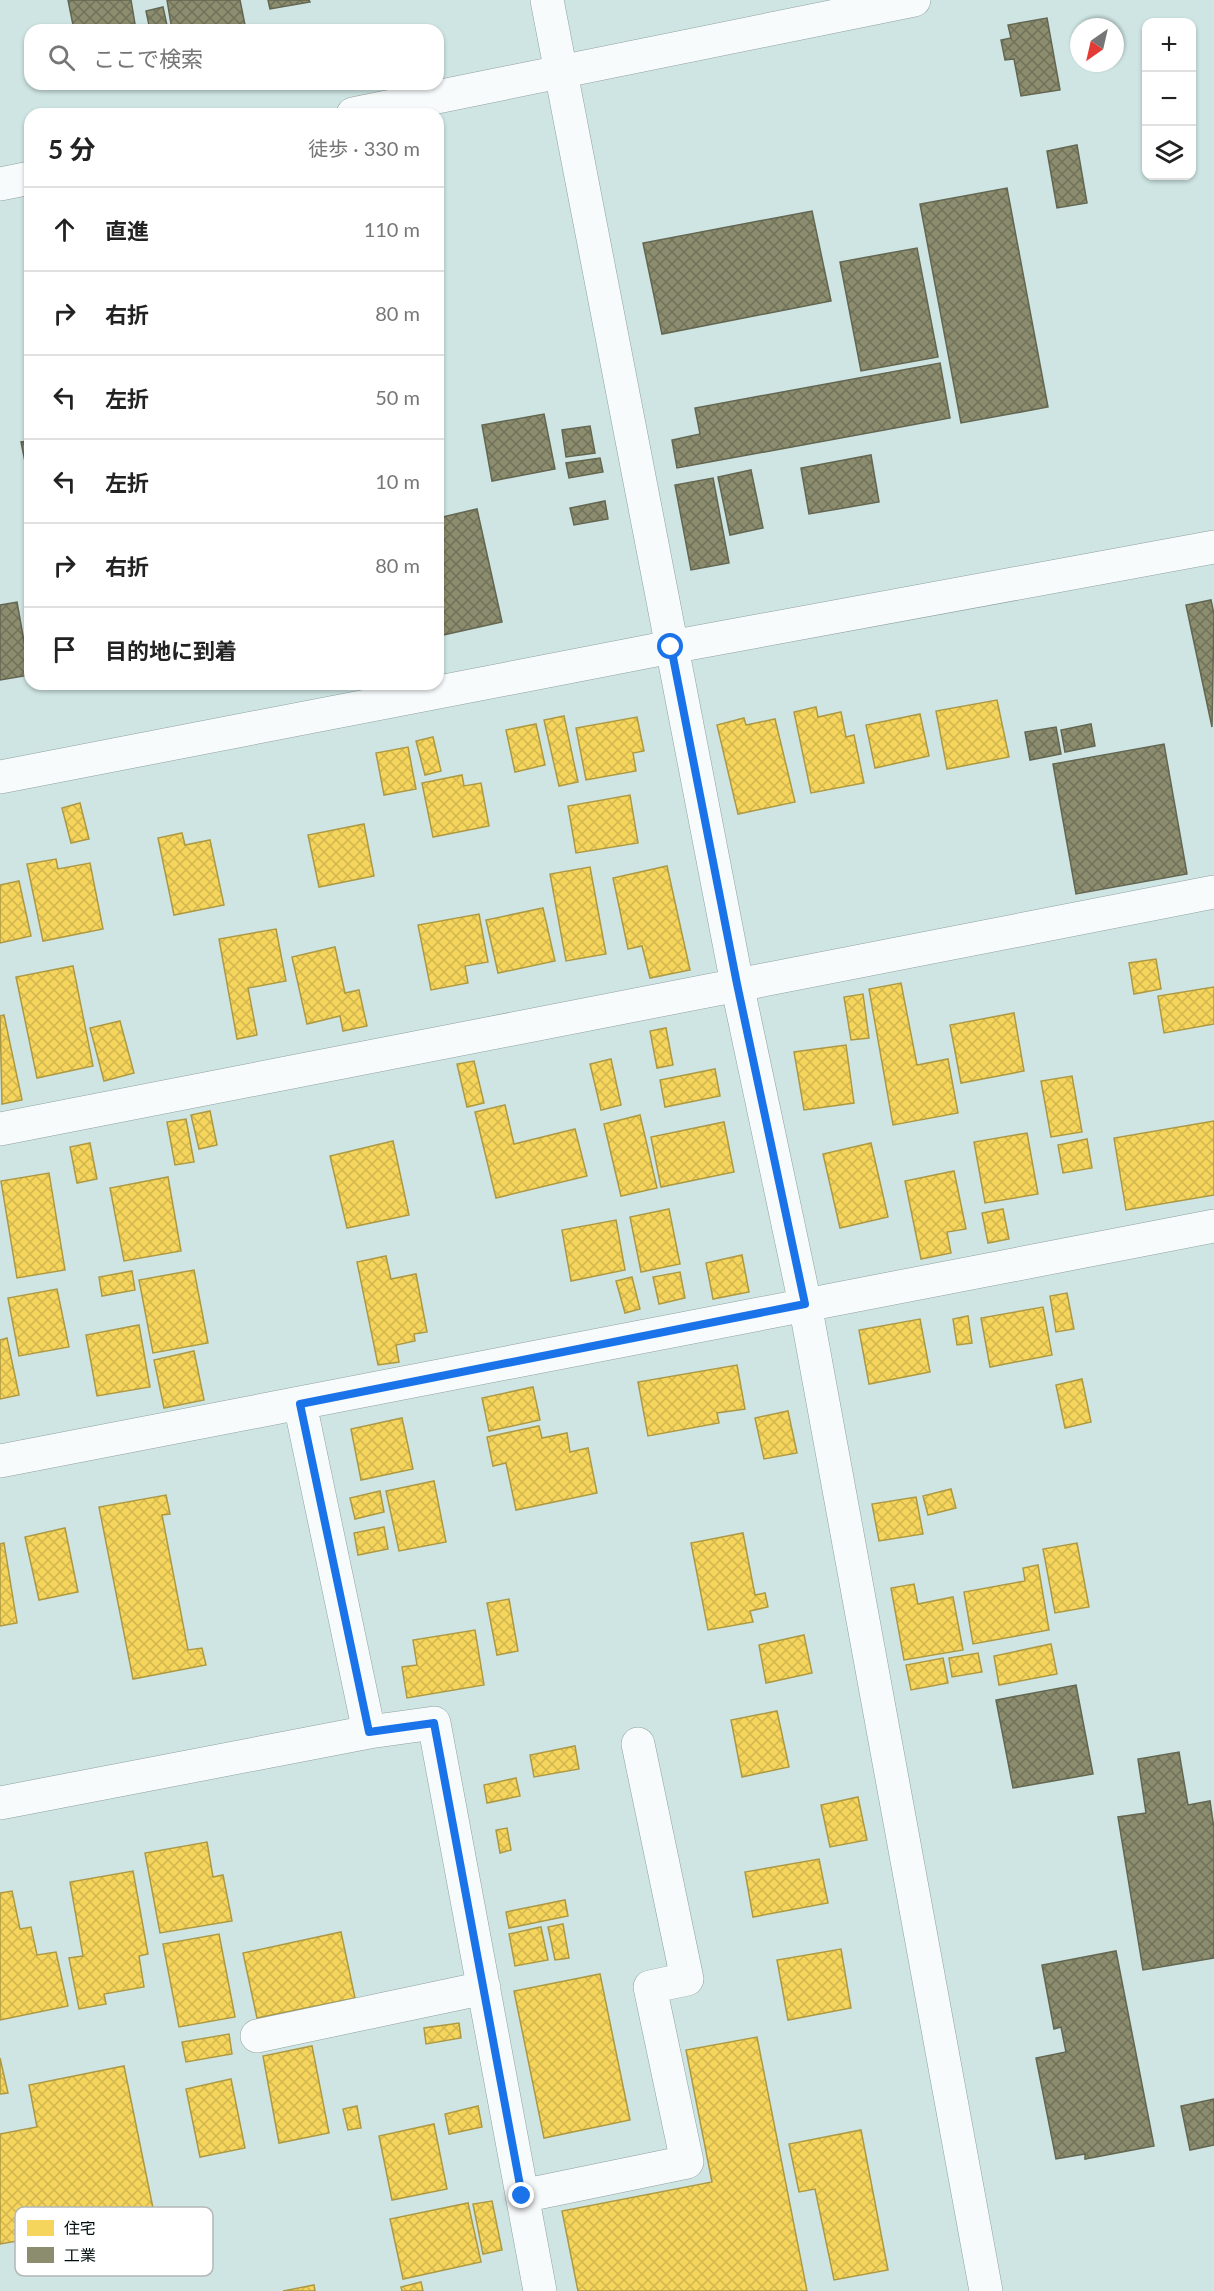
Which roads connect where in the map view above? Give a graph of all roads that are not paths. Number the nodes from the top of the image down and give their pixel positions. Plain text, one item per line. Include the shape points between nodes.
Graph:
1 (547, 0) edge
2 (914, 0) edge
3 (561, 73) junction
4 (383, 108) edge
5 (24, 179) edge
6 (0, 184) edge
7 (1214, 547) edge
8 (671, 647) junction
9 (0, 777) edge
10 (1214, 892) edge
11 (737, 984) junction
12 (0, 1129) edge
13 (1214, 1226) edge
14 (805, 1304) junction
15 (300, 1404) junction
16 (0, 1461) edge
17 (369, 1732) junction
18 (638, 1744) dead end
19 (0, 1803) edge
20 (484, 1988) junction
21 (257, 2036) dead end
22 (522, 2196) junction
23 (540, 2291) edge
24 (986, 2291) edge

1 - 3 street
2 - 3 street
3 - 4 street
3 - 8 street
5 - 6 street
7 - 8 street
8 - 9 street
8 - 11 street
10 - 11 street
11 - 12 street
11 - 14 street
13 - 14 street
14 - 15 street
14 - 24 street
15 - 16 street
15 - 17 street
17 - 19 street
17 - 20 street via 434,1723
18 - 22 street via 687,1979 650,1987 687,2162
20 - 21 street
20 - 22 street
22 - 23 street

